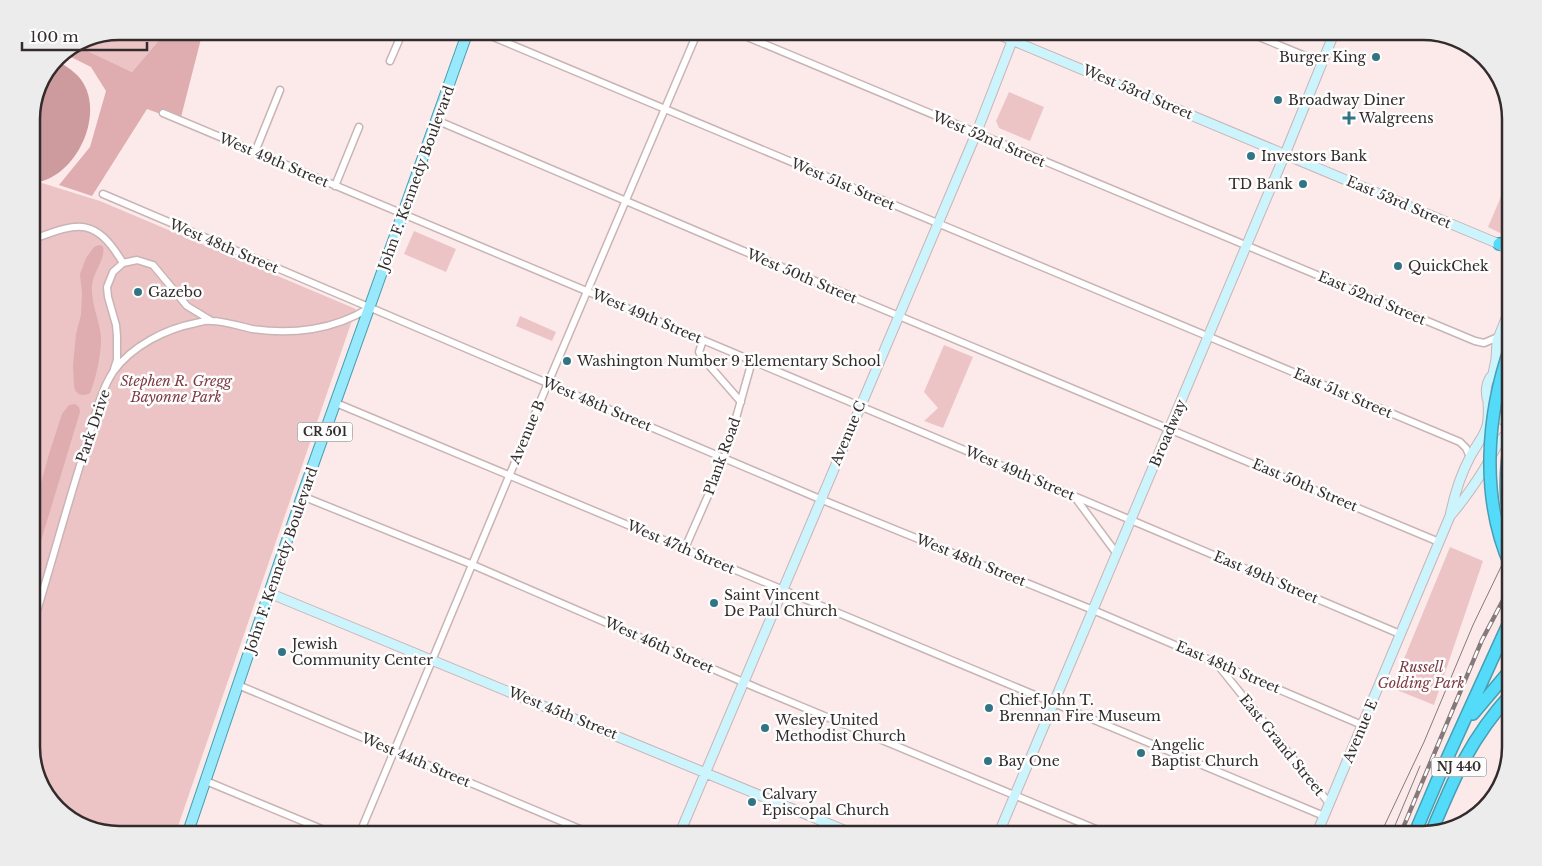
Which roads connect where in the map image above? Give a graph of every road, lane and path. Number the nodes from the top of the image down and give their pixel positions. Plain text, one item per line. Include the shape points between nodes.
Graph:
1 (399, 40) edge
2 (465, 40) edge
3 (500, 40) edge
4 (694, 40) edge
5 (754, 40) edge
6 (1012, 40) edge
7 (1023, 40) edge
8 (1267, 40) edge
9 (1331, 40) edge
10 (390, 61) dead end
11 (1322, 63) junction
12 (280, 90) dead end
13 (665, 109) junction
14 (163, 113) dead end
15 (436, 120) junction
16 (359, 127) dead end
17 (976, 134) junction
18 (255, 152) junction
19 (1285, 154) junction
20 (335, 186) junction
21 (103, 194) dead end
22 (625, 201) junction
23 (403, 214) junction
24 (937, 224) junction
25 (40, 237) edge
26 (1502, 242) edge
27 (1246, 245) junction
28 (123, 262) junction
29 (586, 291) junction
30 (370, 308) junction
31 (897, 316) junction
32 (210, 320) junction
33 (1502, 327) edge
34 (1208, 337) junction
35 (1498, 337) junction
36 (703, 340) junction
37 (752, 361) junction
38 (1502, 368) edge
39 (113, 373) junction
40 (1493, 374) junction
41 (1502, 379) edge
42 (548, 383) junction
43 (741, 402) junction
44 (336, 403) junction
45 (1488, 403) junction
46 (859, 406) junction
47 (1502, 420) edge
48 (1170, 428) junction
49 (1502, 439) edge
50 (725, 457) junction
51 (1470, 457) junction
52 (509, 476) junction
53 (1073, 495) junction
54 (302, 496) junction
55 (820, 499) junction
56 (1450, 516) junction
57 (1131, 520) junction
58 (1502, 541) edge
59 (1439, 542) junction
60 (685, 548) junction
61 (1117, 554) junction
62 (473, 565) junction
63 (782, 590) junction
64 (269, 593) junction
65 (40, 601) edge
66 (1093, 610) junction
67 (1400, 634) junction
68 (1502, 638) edge
69 (432, 660) junction
70 (1216, 663) junction
71 (1502, 679) edge
72 (743, 682) junction
73 (238, 685) junction
74 (1502, 703) edge
75 (1054, 704) junction
76 (1502, 706) edge
77 (1498, 707) junction
78 (1362, 725) junction
79 (1455, 741) junction
80 (394, 751) junction
81 (705, 772) junction
82 (206, 781) junction
83 (1015, 796) junction
84 (1330, 803) junction
85 (1324, 816) junction
86 (1434, 825) edge
87 (190, 826) edge
88 (314, 826) edge
89 (363, 826) edge
90 (573, 826) edge
91 (683, 826) edge
92 (834, 826) edge
93 (1002, 826) edge
94 (1088, 826) edge
95 (1320, 826) edge
96 (1418, 826) edge

1 - 10 street
2 - 15 main road, John F. Kennedy Boulevard / CR 501
3 - 13 street, West 51st Street
4 - 13 street, Avenue B
5 - 17 street, West 52nd Street
6 - 17 street, Avenue C
7 - 19 street, West 53rd Street
8 - 11 street
9 - 11 street, Broadway
11 - 19 street, Broadway
12 - 18 street
13 - 22 street, Avenue B
13 - 24 street, West 51st Street
14 - 18 street, West 49th Street
15 - 22 street, West 50th Street
15 - 23 main road, John F. Kennedy Boulevard / CR 501
16 - 20 street
17 - 24 street, Avenue C
17 - 27 street, West 52nd Street
18 - 20 street, West 49th Street
19 - 26 street, East 53rd Street
19 - 27 street, Broadway
20 - 23 street, West 49th Street
21 - 30 street, West 48th Street
22 - 29 street, Avenue B
22 - 31 street, West 50th Street
23 - 29 street, West 49th Street
23 - 30 main road, John F. Kennedy Boulevard / CR 501
24 - 31 street, Avenue C
24 - 34 street, West 51st Street
25 - 28 street via 63,228 85,226 104,236
27 - 34 street, Broadway
27 - 35 street, East 52nd Street via 1475,341 1484,343
28 - 32 street via 136,260 153,265 187,306
28 - 39 street via 113,272 107,287 117,336 117,360
29 - 36 street, West 49th Street
29 - 42 street, Avenue B
30 - 32 street, Park Drive via 332,324 296,331 269,331
30 - 42 street, West 48th Street
30 - 44 main road, John F. Kennedy Boulevard / CR 501
31 - 46 street, Avenue C
31 - 48 street, West 50th Street
32 - 39 street, Park Drive via 185,325 154,338 122,361
33 - 35 street
34 - 48 street, Broadway
34 - 51 street, East 51st Street via 1460,442
35 - 40 street
36 - 37 street, West 49th Street
36 - 43 street via 701,356
37 - 43 street, Plank Road
37 - 46 street, West 49th Street
38 - 40 street
39 - 65 street, Park Drive via 76,477
40 - 45 street, Avenue E via 1486,390
41 - 58 highway, bridge via 1495,405 1490,458 1496,524
42 - 50 street, West 48th Street
42 - 52 street, Avenue B
43 - 50 street, Plank Road
44 - 52 street, West 47th Street
44 - 54 main road, John F. Kennedy Boulevard / CR 501
45 - 47 street
45 - 51 street, Avenue E via 1487,428
46 - 53 street, West 49th Street
46 - 55 street, Avenue C
48 - 57 street, Broadway
48 - 59 street, East 50th Street
49 - 56 street, Avenue E
50 - 55 street, West 48th Street
50 - 60 street, Plank Road
51 - 56 street, Avenue E via 1454,494
52 - 60 street, West 47th Street
52 - 62 street, Avenue B
53 - 57 street, West 49th Street
53 - 61 street
54 - 62 street, West 46th Street
54 - 64 main road, John F. Kennedy Boulevard / CR 501
55 - 63 street, Avenue C
55 - 66 street, West 48th Street
56 - 59 street, Avenue E
57 - 61 street, Broadway
57 - 67 street, East 49th Street
59 - 67 street, Avenue E
60 - 63 street, West 47th Street
61 - 66 street, Broadway
62 - 69 street, Avenue B
62 - 72 street, West 46th Street
63 - 72 street, Avenue C
63 - 75 street, West 47th Street
64 - 69 street, West 45th Street
64 - 73 main road, John F. Kennedy Boulevard / CR 501
66 - 70 street, East 48th Street
66 - 75 street, Broadway
67 - 78 street, Avenue E
68 - 79 highway
69 - 80 street, Avenue B
69 - 81 street, West 45th Street
70 - 78 street, East 48th Street
70 - 84 street, East Grand Street
71 - 79 highway, NJ 440
72 - 81 street, Avenue C
72 - 83 street, West 46th Street
73 - 80 street, West 44th Street
73 - 82 main road, John F. Kennedy Boulevard / CR 501
74 - 77 highway, NJ 440
75 - 83 street, Broadway
75 - 85 street, West 47th Street
76 - 77 highway
77 - 86 highway, NJ 440 via 1469,749
78 - 84 street, Avenue E
79 - 96 highway, NJ 440
80 - 89 street, Avenue B
80 - 90 street, West 44th Street
81 - 91 street, Avenue C
81 - 92 street, West 45th Street
82 - 87 main road, John F. Kennedy Boulevard / CR 501
82 - 88 street
83 - 93 street, Broadway
83 - 94 street, West 46th Street
84 - 85 street, Avenue E
85 - 95 street, Avenue E

